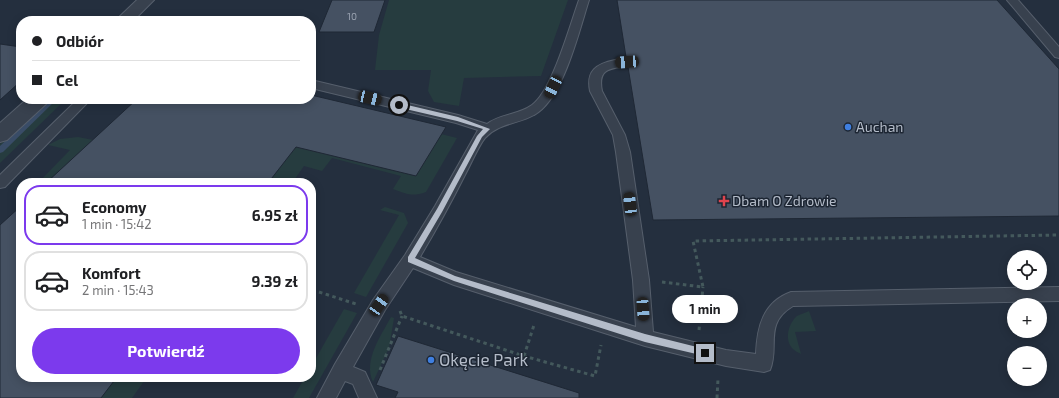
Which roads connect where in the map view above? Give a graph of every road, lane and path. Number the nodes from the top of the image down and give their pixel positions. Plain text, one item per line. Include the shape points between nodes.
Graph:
1 (146, 0) edge
2 (584, 0) edge
3 (1012, 0) edge
4 (128, 16) edge
5 (1059, 54) edge
6 (627, 62) dead end
7 (316, 85) edge
8 (34, 104) edge
9 (80, 104) edge
10 (488, 129) junction
11 (0, 135) edge
12 (0, 183) edge
13 (1059, 235) edge
14 (410, 260) junction
15 (658, 281) dead end
16 (703, 287) junction
17 (319, 292) dead end
18 (1059, 294) edge
19 (349, 301) dead end
20 (397, 305) dead end
21 (402, 316) junction
22 (534, 323) dead end
23 (645, 338) junction
24 (698, 338) dead end
25 (609, 346) dead end
26 (524, 356) junction
27 (341, 370) junction
28 (377, 377) dead end
29 (712, 377) dead end
30 (327, 398) edge
31 (368, 398) edge
32 (717, 398) edge

1 - 4 street
2 - 10 lane via 557,78 548,96 529,112
3 - 5 lane
6 - 23 lane via 610,65 597,72 594,84 619,135 623,152 641,280
7 - 10 lane via 458,119
8 - 11 street
9 - 12 lane
10 - 14 lane via 480,136
13 - 16 path via 693,241
14 - 23 lane via 454,278
14 - 27 lane via 379,305
15 - 16 path
16 - 24 path
17 - 19 path
18 - 23 lane via 791,299 782,303 772,313 764,346 764,364 726,358
20 - 21 path
21 - 26 path
21 - 28 path
22 - 26 path
25 - 26 path via 601,344 595,376
27 - 30 lane
27 - 31 lane via 359,378
29 - 32 path via 719,379

